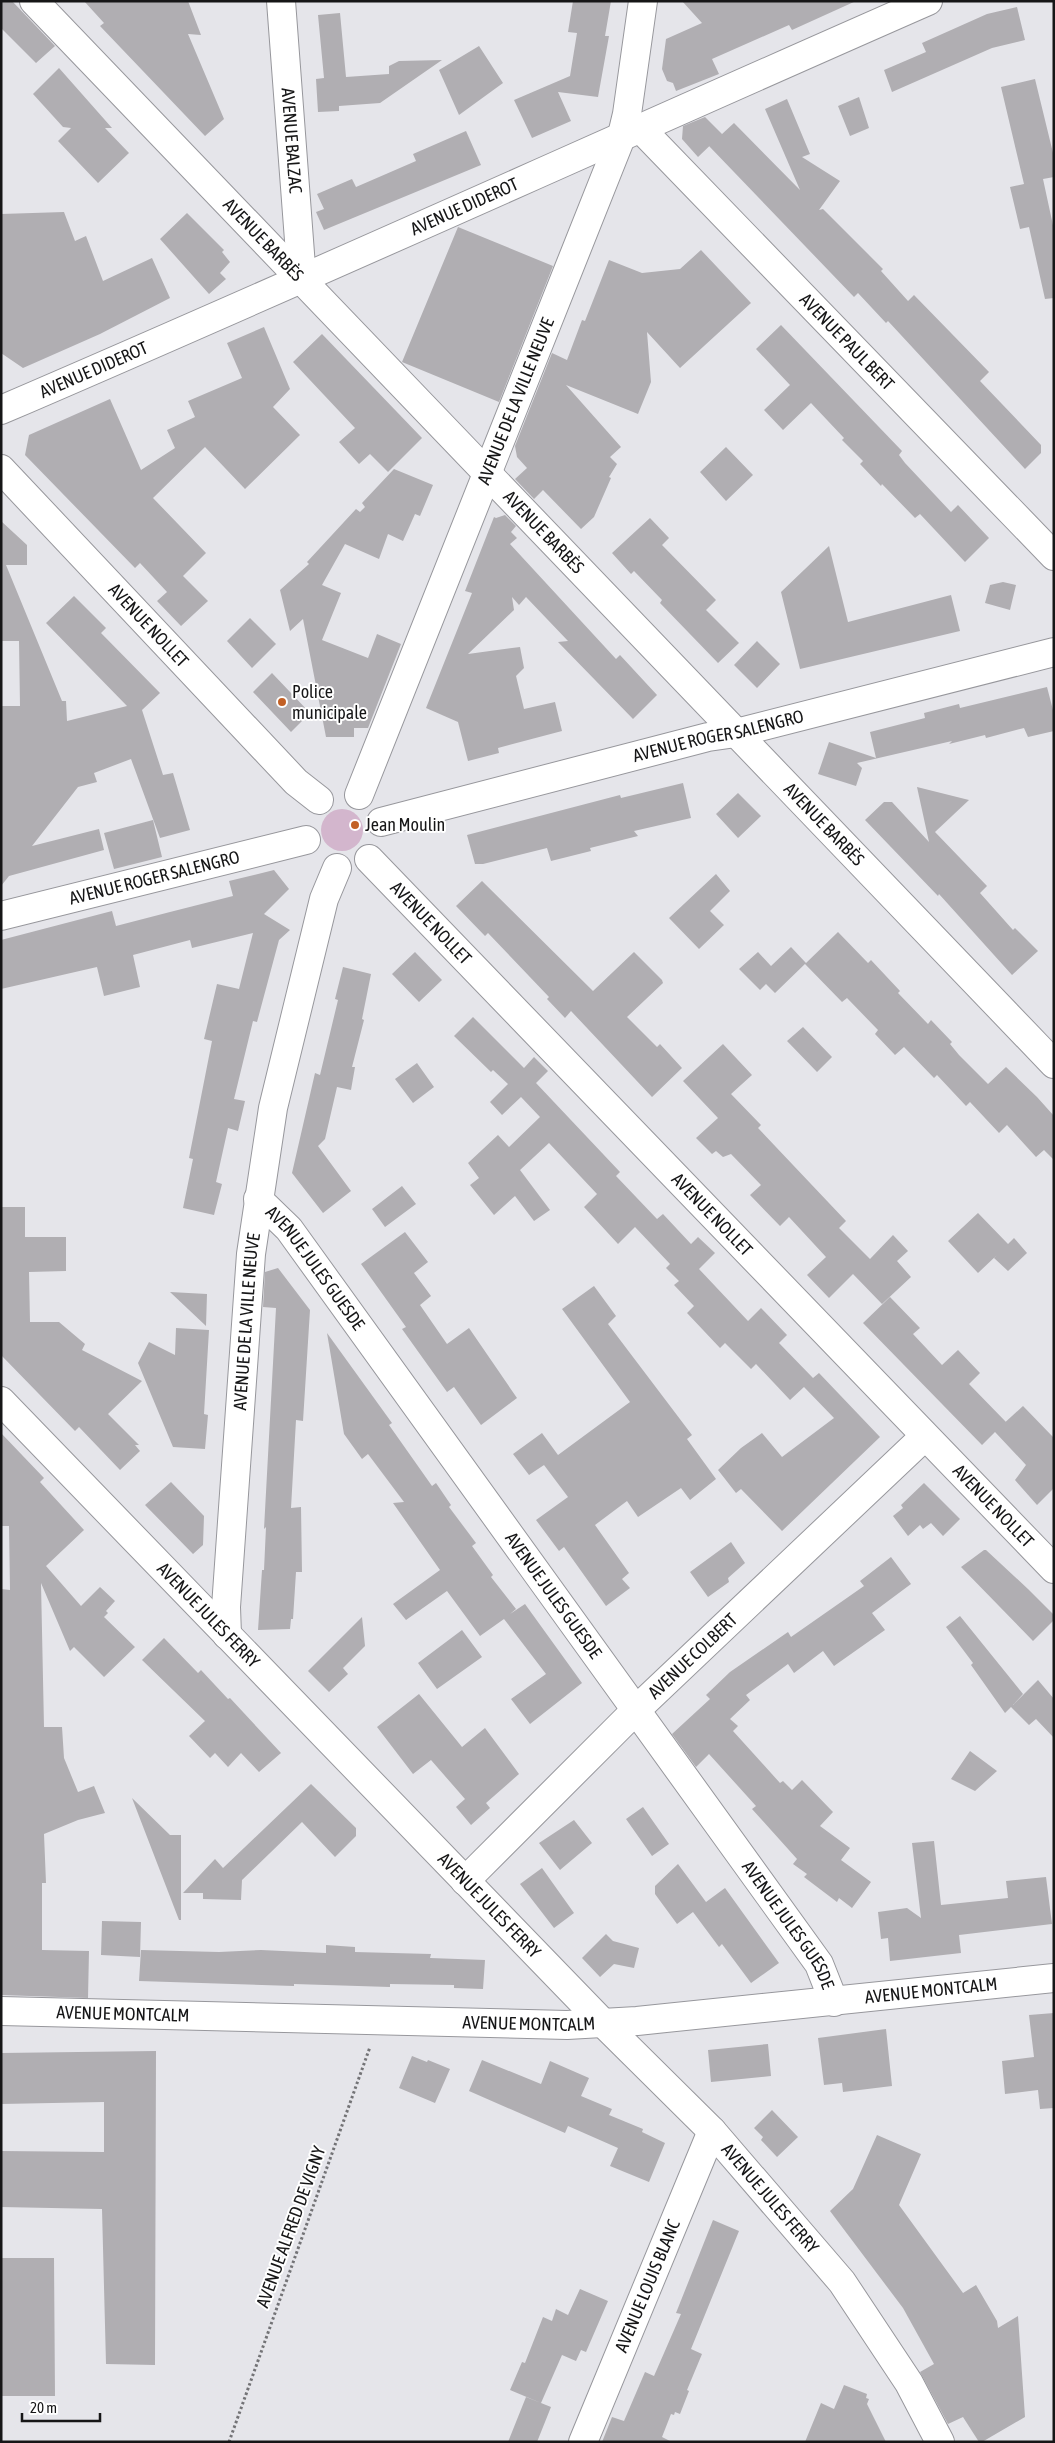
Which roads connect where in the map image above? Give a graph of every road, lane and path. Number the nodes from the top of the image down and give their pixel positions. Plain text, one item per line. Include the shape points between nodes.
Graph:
1 (34, 1) edge
2 (281, 1) edge
3 (643, 1) edge
4 (928, 1) edge
5 (630, 131) junction
6 (302, 280) junction
7 (1, 410) edge
8 (1, 470) edge
9 (485, 473) junction
10 (1054, 556) edge
11 (1054, 652) edge
12 (736, 733) junction
13 (359, 794) junction
14 (319, 800) junction
15 (381, 822) junction
16 (306, 840) junction
17 (370, 859) junction
18 (337, 868) junction
19 (1, 916) edge
20 (1054, 1064) edge
21 (258, 1200) junction
22 (1, 1401) edge
23 (924, 1437) junction
24 (1054, 1569) edge
25 (227, 1635) junction
26 (636, 1710) junction
27 (465, 1880) junction
28 (1054, 1978) edge
29 (834, 2002) junction
30 (1, 2011) edge
31 (379, 2021) junction
32 (603, 2023) junction
33 (712, 2132) junction
34 (229, 2442) edge
35 (583, 2442) edge
36 (940, 2442) edge

1 - 6 street, AVENUE BARBÈS
2 - 6 street, AVENUE BALZAC
3 - 5 street, AVENUE DE LA VILLE NEUVE via 627,114
4 - 5 street, AVENUE DIDEROT
5 - 6 street, AVENUE DIDEROT
5 - 9 street, AVENUE DE LA VILLE NEUVE
5 - 10 street, AVENUE PAUL BERT
6 - 7 street, AVENUE DIDEROT
6 - 9 street, AVENUE BARBÈS
8 - 14 street, AVENUE NOLLET via 296,782
9 - 12 street, AVENUE BARBÈS
9 - 13 street, AVENUE DE LA VILLE NEUVE
11 - 12 street, AVENUE ROGER SALENGRO
12 - 15 street, AVENUE ROGER SALENGRO via 708,737
12 - 20 street, AVENUE BARBÈS
13 - 14 street via 339,792
13 - 15 street via 370,801
14 - 16 street via 307,818
15 - 17 street via 381,842
16 - 18 street via 317,858
16 - 19 street, AVENUE ROGER SALENGRO
17 - 18 street via 360,865
17 - 23 street, AVENUE NOLLET
18 - 21 street, AVENUE DE LA VILLE NEUVE via 324,899 273,1108
21 - 25 street, AVENUE DE LA VILLE NEUVE via 251,1254 226,1607
21 - 26 street, AVENUE JULES GUESDE via 289,1229
22 - 25 street, AVENUE JULES FERRY
23 - 24 street, AVENUE NOLLET
23 - 26 street, AVENUE COLBERT
25 - 27 street, AVENUE JULES FERRY
26 - 27 street, AVENUE COLBERT
26 - 29 street, AVENUE JULES GUESDE via 819,1964
27 - 32 street, AVENUE JULES FERRY
28 - 29 street, AVENUE MONTCALM
29 - 32 street, AVENUE MONTCALM
30 - 31 street, AVENUE MONTCALM
31 - 32 street, AVENUE MONTCALM
31 - 34 path, AVENUE ALFRED DE VIGNY
32 - 33 street, AVENUE JULES FERRY
33 - 35 street, AVENUE LOUIS BLANC
33 - 36 street, AVENUE JULES FERRY via 842,2282 909,2383

